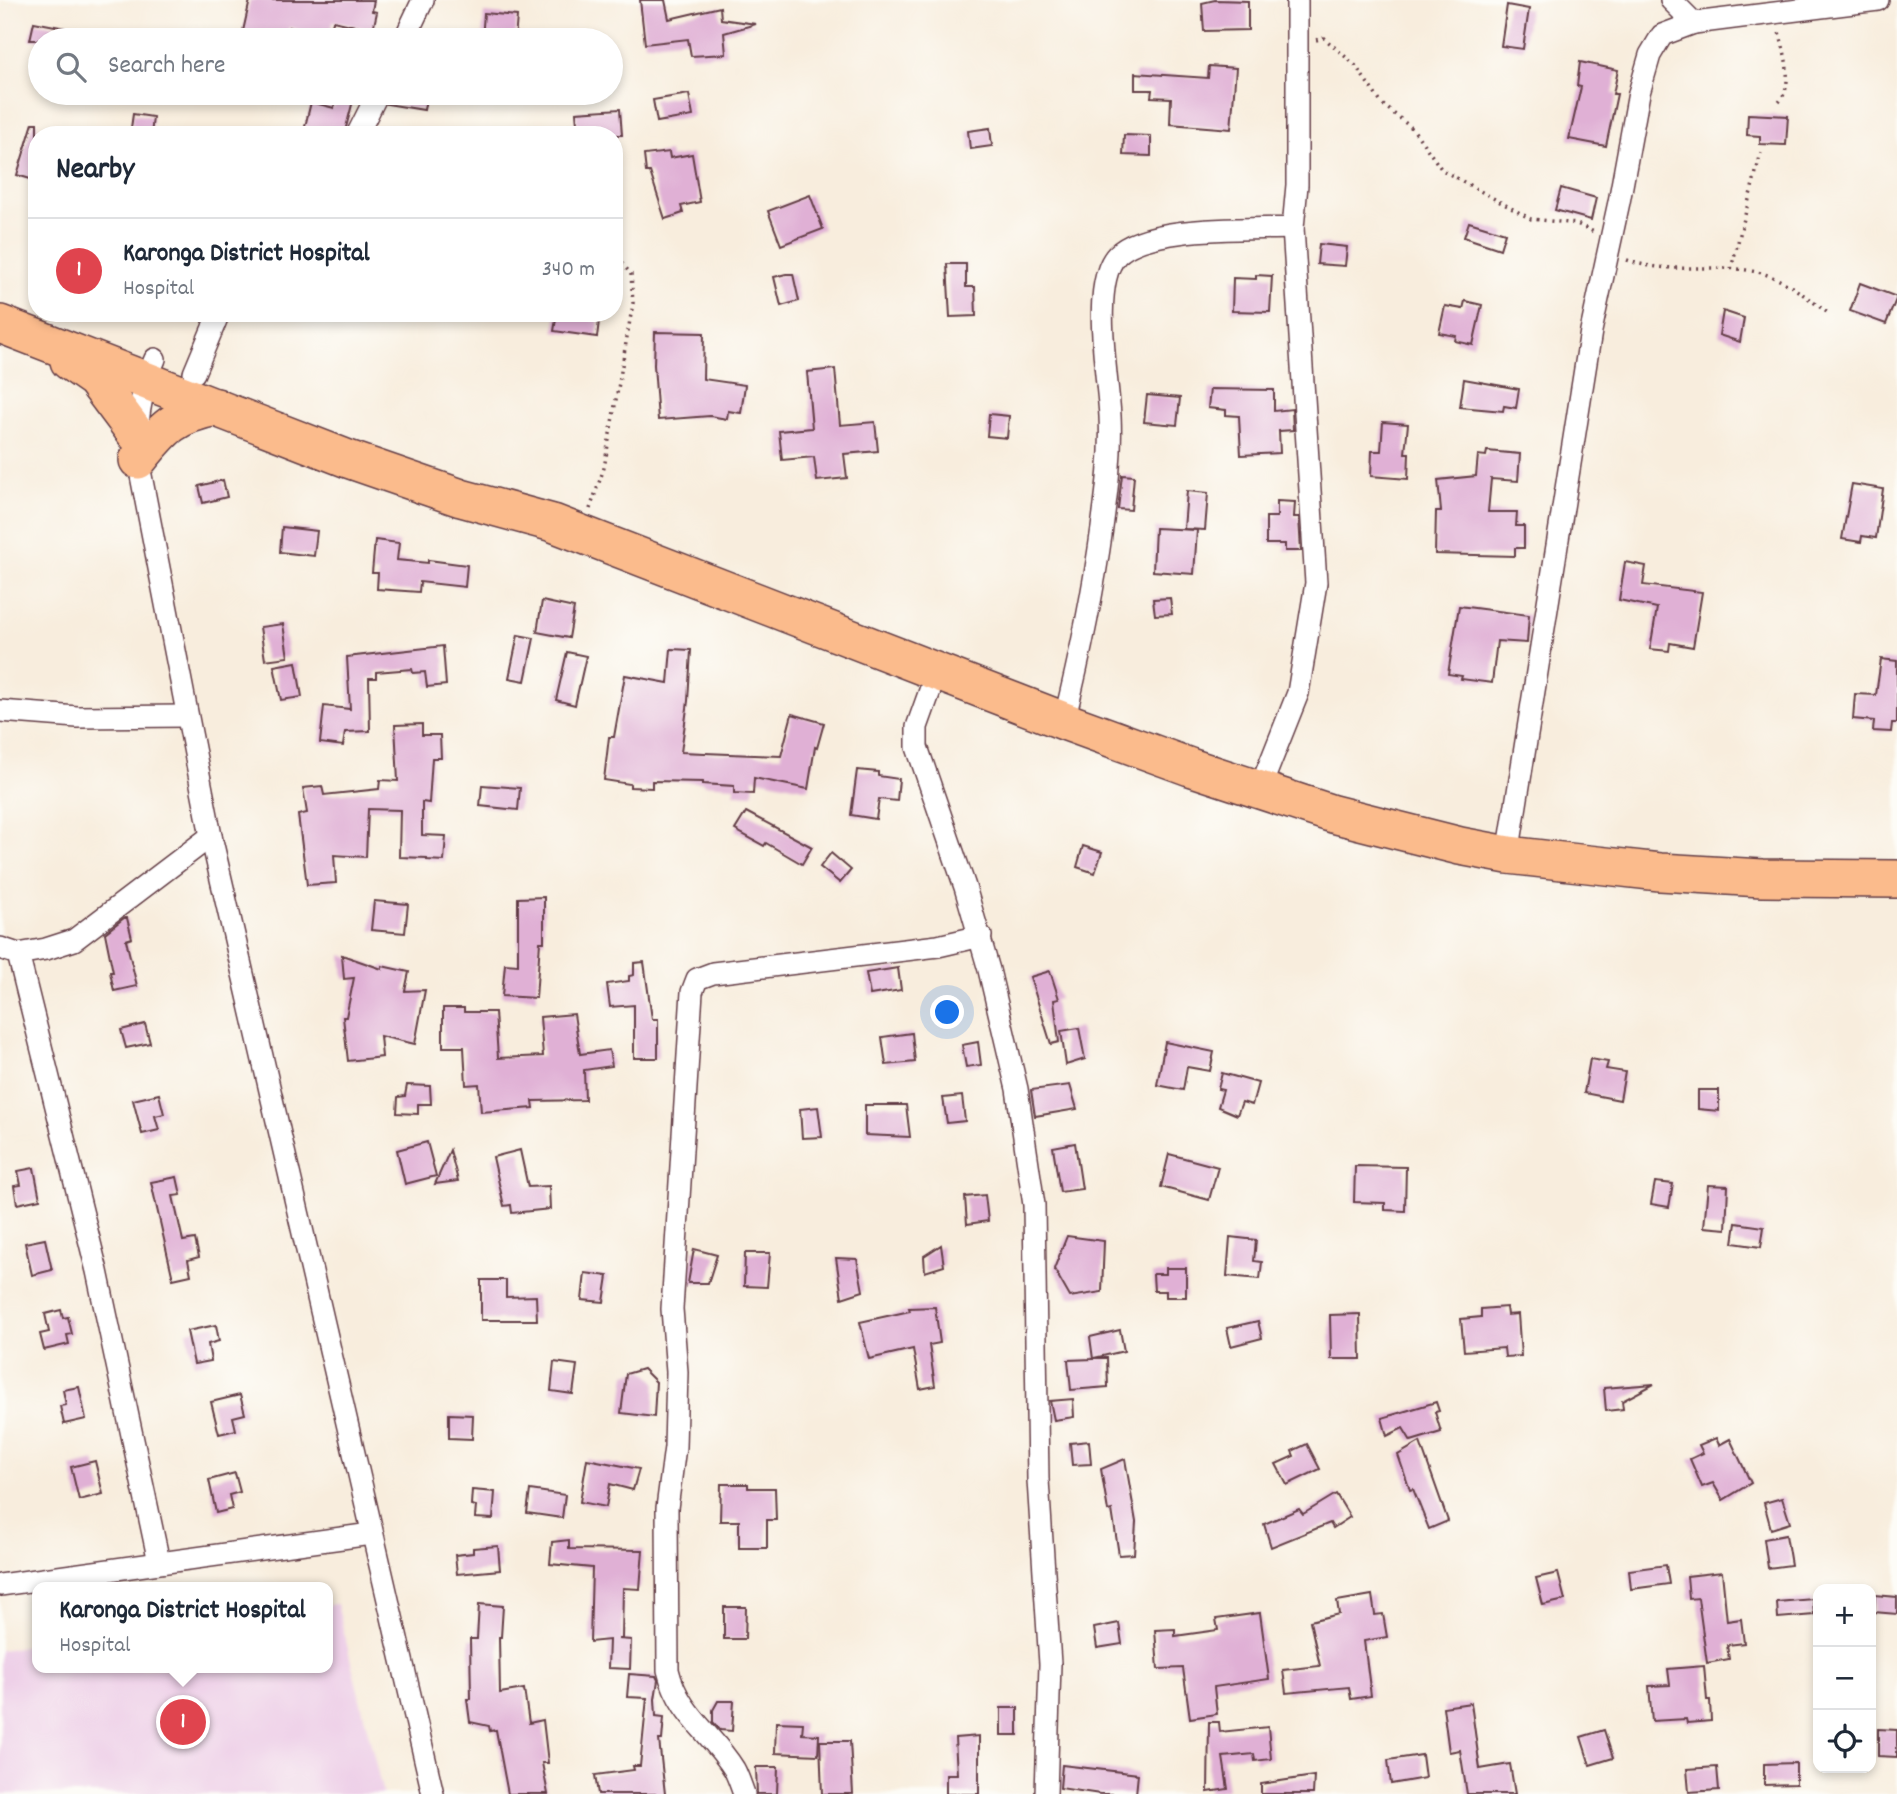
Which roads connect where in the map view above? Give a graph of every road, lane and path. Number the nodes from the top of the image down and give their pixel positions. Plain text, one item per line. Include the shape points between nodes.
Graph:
1 (423, 0) edge
2 (1297, 0) edge
3 (1671, 0) edge
4 (1878, 0) edge
5 (1694, 23) junction
6 (1778, 26) dead end
7 (410, 28) edge
8 (1297, 44) junction
9 (1779, 102) dead end
10 (372, 105) edge
11 (362, 126) edge
12 (1761, 153) dead end
13 (1293, 228) junction
14 (1609, 248) junction
15 (623, 265) edge
16 (1731, 269) junction
17 (0, 302) edge
18 (1828, 313) dead end
19 (28, 315) edge
20 (45, 322) edge
21 (215, 322) edge
22 (15, 330) edge
23 (150, 369) junction
24 (194, 373) junction
25 (216, 407) junction
26 (137, 447) junction
27 (567, 529) junction
28 (937, 671) junction
29 (0, 711) edge
30 (187, 716) junction
31 (1064, 721) junction
32 (1259, 791) junction
33 (211, 836) junction
34 (1508, 855) junction
35 (1897, 878) edge
36 (981, 936) junction
37 (9, 951) edge
38 (371, 1534) junction
39 (159, 1562) junction
40 (0, 1585) edge
41 (433, 1794) edge
42 (744, 1794) edge
43 (1046, 1794) edge

1 - 7 street
2 - 8 street
3 - 5 street
4 - 5 street
5 - 14 street via 1662,35 1650,55
6 - 9 path via 1787,83
8 - 13 street
8 - 14 path via 1324,38 1355,65 1382,104 1413,129 1442,170 1531,219 1577,224
10 - 11 street
12 - 16 path
13 - 31 street via 1160,235 1134,243 1109,265 1102,311 1109,473 1093,595
13 - 32 street via 1316,583 1298,693
14 - 16 path via 1643,266
14 - 34 street via 1591,331
15 - 27 path via 631,274 634,303 604,468
16 - 18 path via 1754,271 1787,283
17 - 19 highway
20 - 23 highway
21 - 24 street
22 - 23 highway
22 - 26 highway via 95,379
23 - 24 highway
23 - 25 highway
23 - 26 street
24 - 27 highway via 517,500
25 - 26 highway via 196,411
25 - 27 highway via 436,490
26 - 30 street
27 - 28 highway
28 - 31 highway
28 - 36 street via 917,727 916,747
29 - 30 street via 77,717
30 - 33 street
31 - 32 highway
32 - 34 highway via 1346,817
33 - 37 street via 74,940 46,949
33 - 38 street
34 - 35 highway via 1660,872
36 - 42 street via 938,947 713,973 698,979 692,992 672,1309 677,1372 675,1447 666,1519 668,1670 684,1709 735,1771
36 - 43 street via 1017,1089 1034,1205 1038,1480 1050,1664
37 - 39 street via 97,1271
38 - 39 street
38 - 41 street
39 - 40 street

